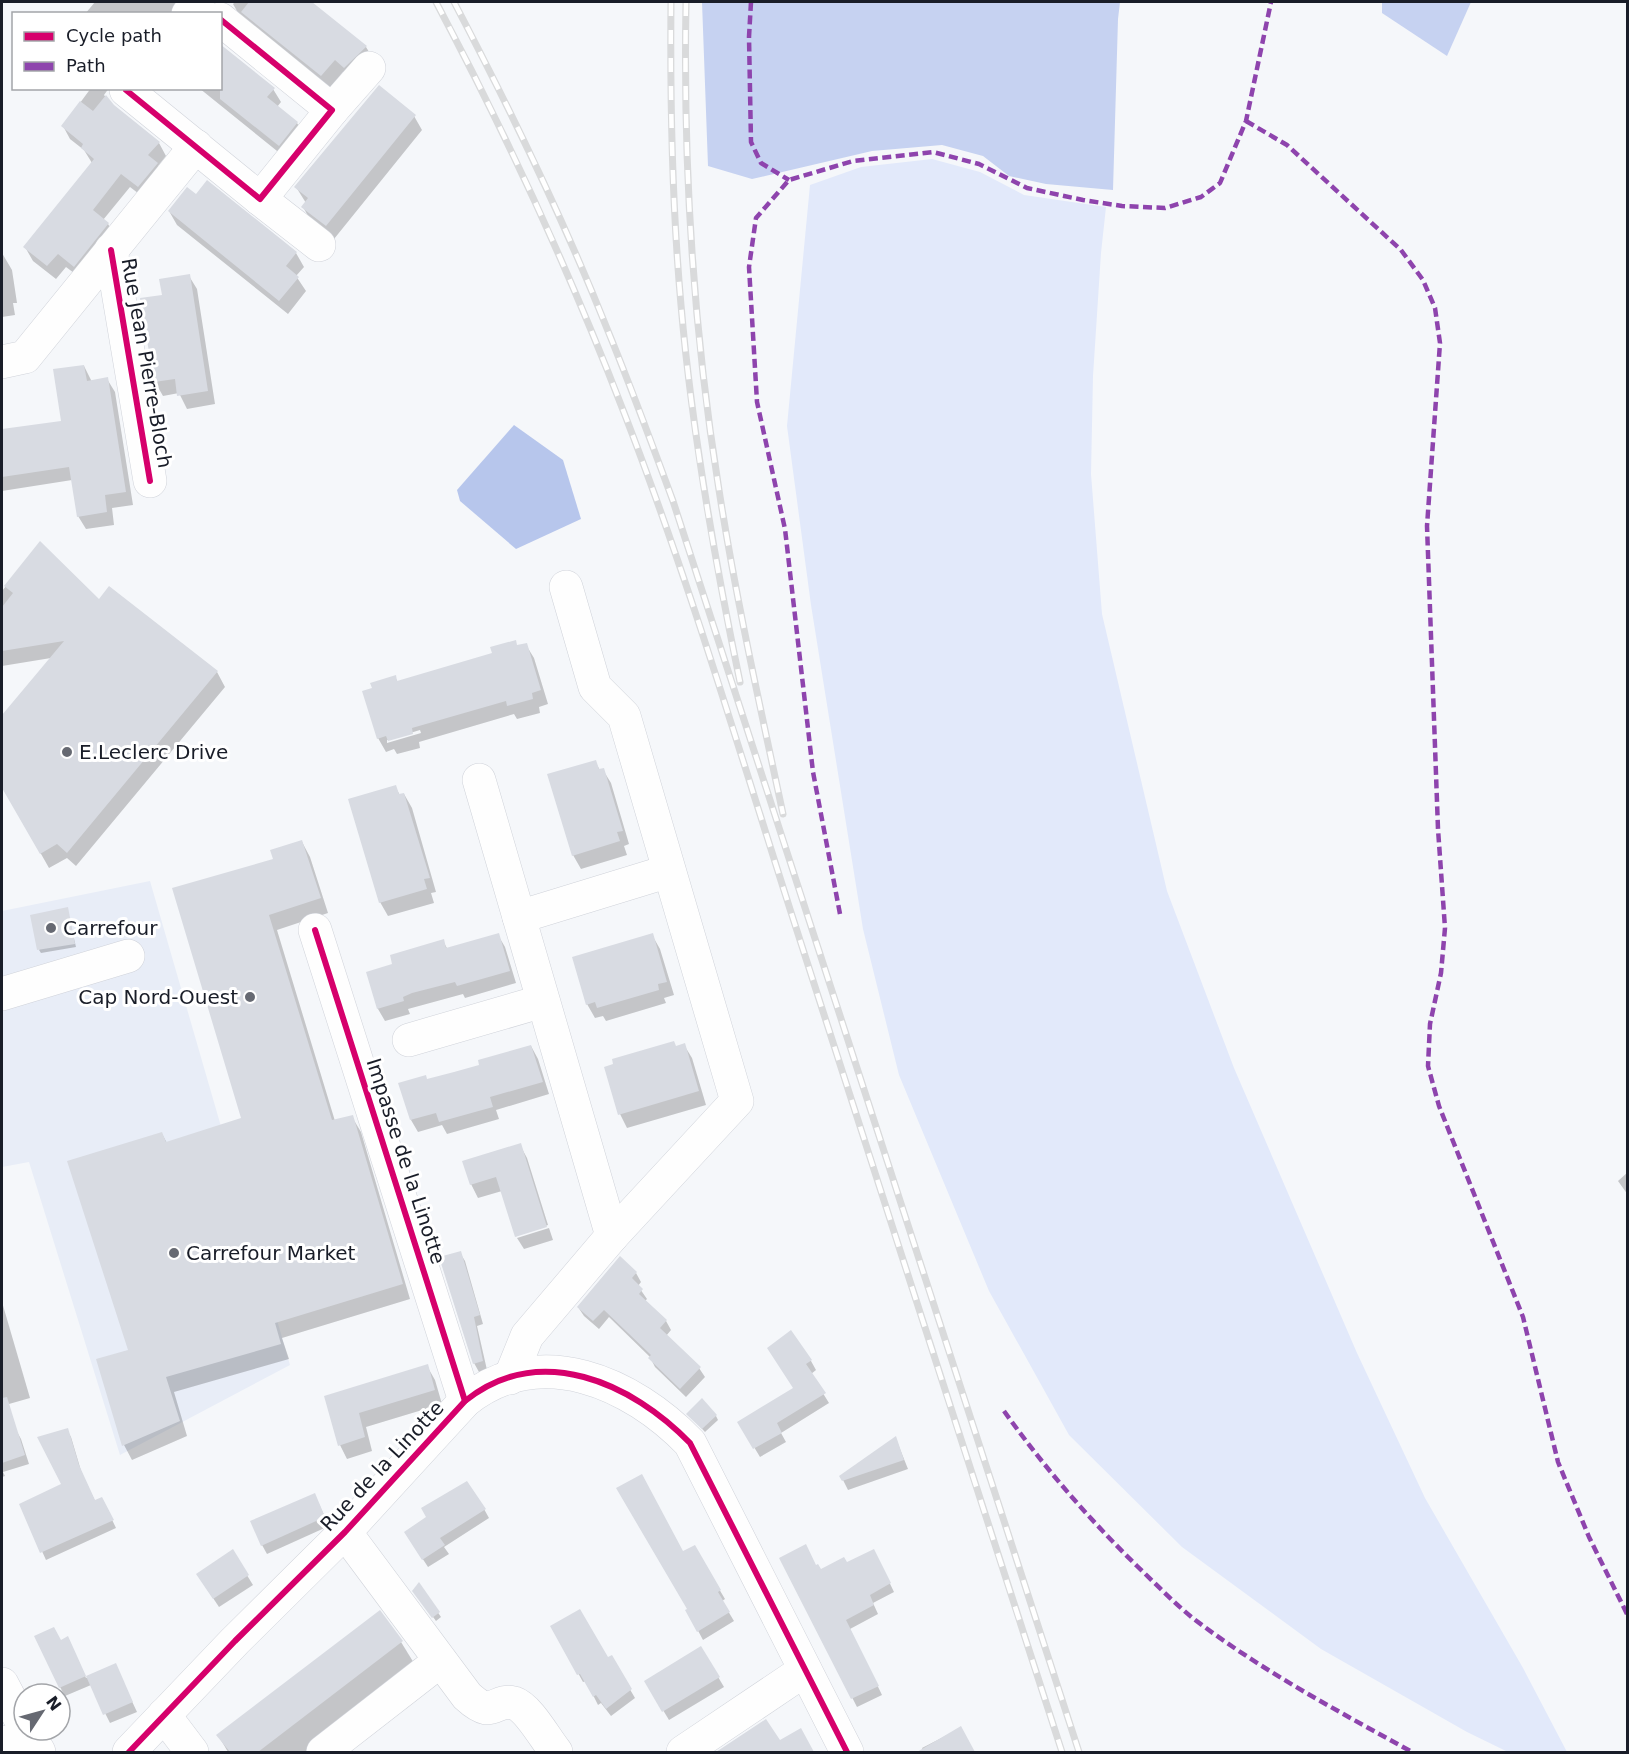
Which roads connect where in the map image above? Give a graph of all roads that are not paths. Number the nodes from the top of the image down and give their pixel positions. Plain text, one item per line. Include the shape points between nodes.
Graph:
1 (198, 2) edge
2 (210, 12) edge
3 (222, 21) edge
4 (369, 68) dead end
5 (126, 90) edge
6 (332, 110) junction
7 (196, 146) junction
8 (260, 199) junction
9 (319, 245) dead end
10 (111, 250) junction
11 (2, 362) edge
12 (150, 481) dead end
13 (566, 587) dead end
14 (479, 780) dead end
15 (669, 871) junction
16 (519, 916) junction
17 (315, 930) dead end
18 (128, 956) dead end
19 (2, 994) edge
20 (543, 1001) junction
21 (409, 1040) dead end
22 (612, 1236) junction
23 (510, 1377) junction
24 (465, 1401) junction
25 (345, 1532) junction
26 (440, 1661) junction
27 (805, 1670) junction
28 (2, 1684) edge
29 (164, 1715) junction
30 (26, 1743) edge
31 (127, 1752) edge
32 (192, 1752) edge
33 (322, 1752) edge
34 (556, 1752) edge
35 (683, 1752) edge
36 (847, 1752) edge

1 - 2 street
3 - 6 street
4 - 6 street
5 - 7 street
6 - 8 street
7 - 8 street
7 - 10 street, Rue Jean Pierre-Bloch
8 - 9 street
10 - 11 street, Rue Jean Pierre-Bloch via 25,357
10 - 12 street, Rue Jean Pierre-Bloch
13 - 15 street via 595,687 624,716
14 - 16 street
15 - 16 street
15 - 22 street via 737,1101
16 - 20 street
17 - 24 street, Impasse de la Linotte
18 - 19 street
20 - 21 street
20 - 22 street
22 - 23 street via 527,1336
23 - 24 street, Rue de la Linotte via 479,1390
23 - 27 street, Rue de la Linotte via 546,1373 589,1378 643,1402 671,1423 704,1466
24 - 25 street, Rue de la Linotte
25 - 26 street
25 - 29 street, Rue de la Linotte
26 - 33 street
26 - 34 street via 478,1706 491,1708 506,1702 527,1712
27 - 35 street
27 - 36 street, Rue de la Linotte
28 - 30 street
29 - 31 street, Rue de la Linotte
29 - 32 street

